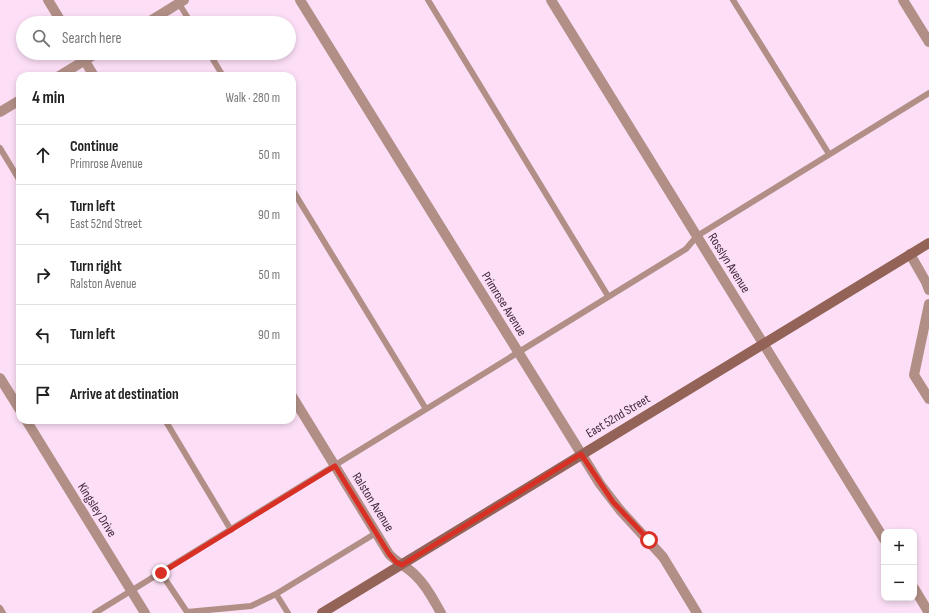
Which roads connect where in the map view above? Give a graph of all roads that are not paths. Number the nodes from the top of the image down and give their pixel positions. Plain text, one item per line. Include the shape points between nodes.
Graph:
1 (48, 0) edge
2 (300, 0) edge
3 (428, 0) edge
4 (552, 0) edge
5 (733, 0) edge
6 (903, 0) edge
7 (180, 1) edge
8 (58, 16) edge
9 (158, 16) edge
10 (187, 16) edge
11 (929, 42) edge
12 (78, 60) edge
13 (84, 60) edge
14 (213, 60) edge
15 (64, 72) edge
16 (91, 72) edge
17 (221, 72) edge
18 (929, 93) edge
19 (16, 102) edge
20 (0, 112) edge
21 (0, 148) edge
22 (829, 154) junction
23 (16, 174) edge
24 (296, 196) edge
25 (697, 236) junction
26 (929, 243) edge
27 (910, 254) junction
28 (929, 290) edge
29 (608, 296) junction
30 (929, 306) edge
31 (764, 344) junction
32 (518, 352) junction
33 (0, 378) edge
34 (929, 399) edge
35 (296, 403) edge
36 (16, 404) edge
37 (426, 409) junction
38 (28, 424) edge
39 (167, 424) edge
40 (581, 454) junction
41 (335, 466) junction
42 (232, 530) junction
43 (376, 533) junction
44 (881, 534) edge
45 (402, 565) junction
46 (161, 573) junction
47 (132, 591) junction
48 (917, 593) edge
49 (276, 594) junction
50 (0, 608) edge
51 (251, 610) edge
52 (187, 612) edge
53 (3, 613) edge
54 (95, 613) edge
55 (145, 613) edge
56 (288, 613) edge
57 (322, 613) edge
58 (441, 613) edge
59 (697, 613) edge
60 (929, 613) edge

1 - 8 street
2 - 32 street, Primrose Avenue
3 - 29 lane
4 - 25 street, Rosslyn Avenue
5 - 22 lane
6 - 11 street
7 - 9 street
7 - 10 lane
12 - 15 street
13 - 16 street
14 - 17 lane
18 - 22 lane
19 - 20 street
21 - 23 lane
22 - 25 lane
24 - 37 lane
25 - 29 lane via 686,249
25 - 31 street, Rosslyn Avenue
26 - 27 street, East 52nd Street
27 - 28 street
27 - 31 street, East 52nd Street
29 - 32 lane
30 - 34 street via 914,375
31 - 40 street, East 52nd Street
31 - 44 street, Rosslyn Avenue
32 - 37 lane
32 - 40 street, Primrose Avenue
33 - 36 street
35 - 41 street, Ralston Avenue
37 - 41 lane
38 - 47 street, Kingsley Drive
39 - 42 lane
40 - 45 street, East 52nd Street
40 - 59 street, Primrose Avenue via 613,502 667,562
41 - 42 lane
41 - 43 street, Ralston Avenue
42 - 46 lane
43 - 45 street, Ralston Avenue via 389,554
43 - 49 lane
45 - 57 street, East 52nd Street
45 - 58 street, Ralston Avenue via 422,581
46 - 47 lane
46 - 52 lane
47 - 54 lane
47 - 55 street, Kingsley Drive
48 - 60 street
49 - 51 lane
49 - 56 lane
50 - 53 lane
51 - 52 lane

